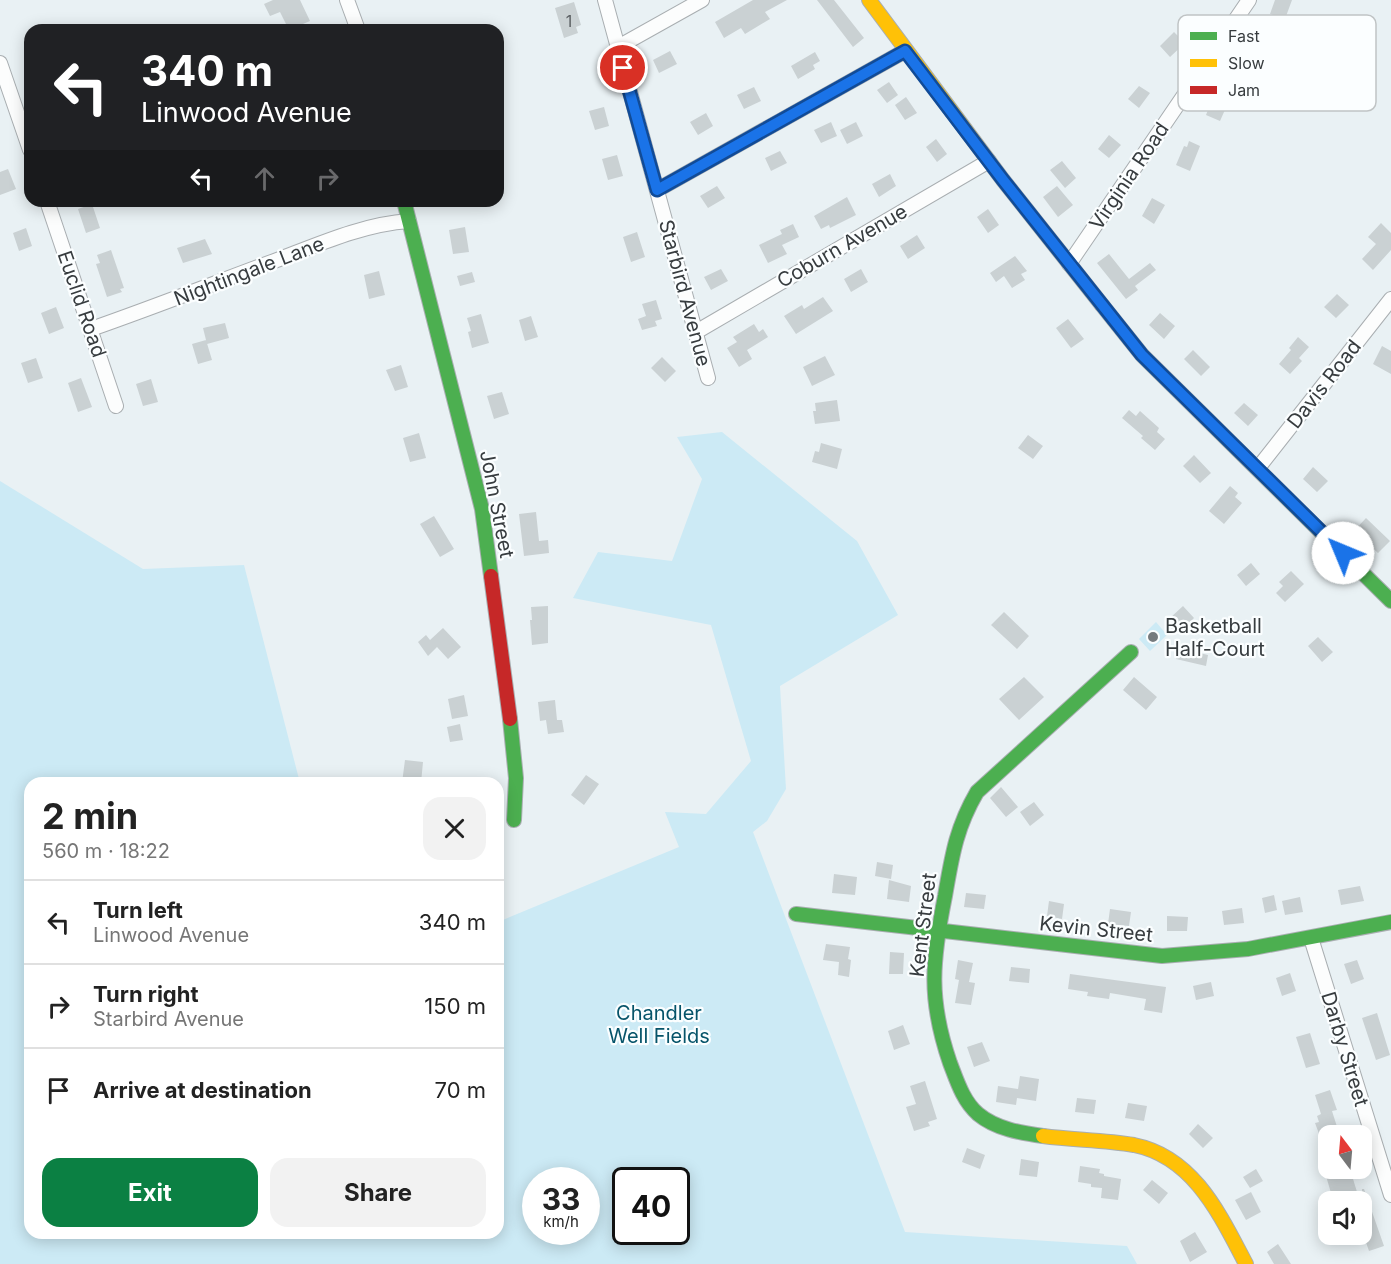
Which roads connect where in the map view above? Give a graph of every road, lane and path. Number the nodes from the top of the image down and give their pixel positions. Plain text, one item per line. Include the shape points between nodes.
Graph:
1 (347, 0) edge
2 (605, 0) edge
3 (702, 0) edge
4 (869, 0) edge
5 (1249, 0) edge
6 (1239, 15) edge
7 (356, 24) edge
8 (618, 47) junction
9 (905, 51) junction
10 (0, 63) edge
11 (1178, 105) edge
12 (24, 133) edge
13 (989, 161) junction
14 (657, 190) junction
15 (49, 207) edge
16 (406, 207) edge
17 (409, 221) junction
18 (1070, 264) junction
19 (1391, 299) edge
20 (91, 329) junction
21 (696, 332) junction
22 (708, 378) dead end
23 (116, 406) dead end
24 (1258, 468) junction
25 (1391, 601) edge
26 (1131, 652) dead end
27 (514, 820) dead end
28 (796, 914) dead end
29 (1391, 922) edge
30 (938, 930) junction
31 (1311, 938) junction
32 (1391, 1195) edge
33 (1246, 1264) edge

1 - 7 street
2 - 8 street, Starbird Avenue
3 - 8 street
4 - 9 street
5 - 6 street, Virginia Road
8 - 14 street, Starbird Avenue
9 - 13 street
9 - 14 street
10 - 12 street
11 - 18 street, Virginia Road
13 - 18 street
13 - 21 street, Coburn Avenue
14 - 21 street, Starbird Avenue
15 - 20 street, Euclid Road
16 - 17 street, John Street
17 - 20 street, Nightingale Lane via 343,236
17 - 27 street, John Street via 482,509 518,768
18 - 24 street via 1142,355
19 - 24 street, Davis Road
20 - 23 street, Euclid Road
21 - 22 street, Starbird Avenue
24 - 25 street
26 - 30 street, Kent Street via 977,792 954,843
28 - 30 street, Kevin Street
29 - 31 street, Kevin Street
30 - 31 street, Kevin Street via 1162,956 1203,956
30 - 33 street, Kent Street via 936,1007 949,1059 970,1106 1008,1130 1138,1146 1160,1153 1196,1179
31 - 32 street, Darby Street

